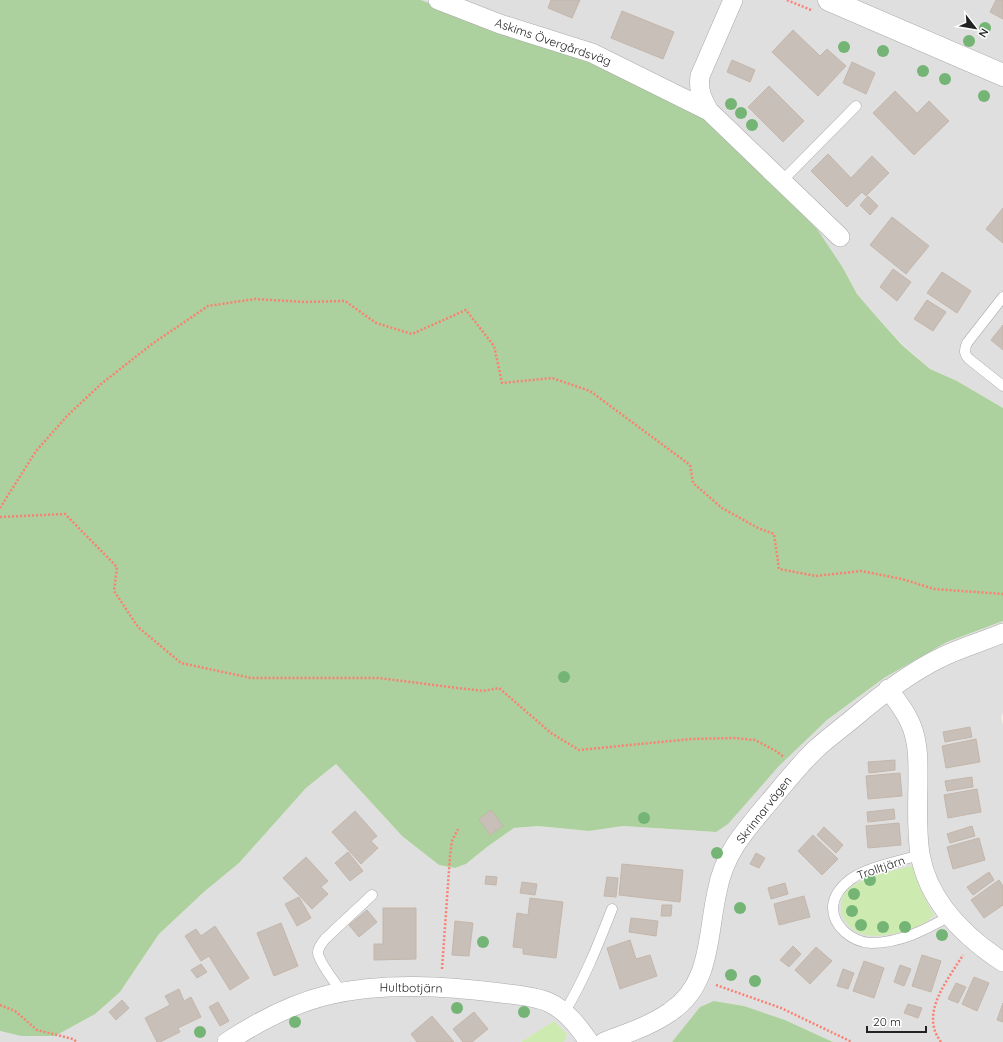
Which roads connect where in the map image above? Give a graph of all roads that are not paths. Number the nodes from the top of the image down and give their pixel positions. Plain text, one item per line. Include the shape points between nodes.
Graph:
1 (438, 0) edge
2 (734, 0) edge
3 (829, 0) edge
4 (1003, 75) edge
5 (856, 106) dead end
6 (709, 111) junction
7 (782, 181) junction
8 (840, 237) dead end
9 (1003, 297) edge
10 (1003, 386) edge
11 (1003, 632) edge
12 (888, 689) junction
13 (920, 855) junction
14 (372, 895) dead end
15 (612, 909) dead end
16 (950, 916) junction
17 (1003, 962) edge
18 (342, 992) junction
19 (564, 1013) junction
20 (227, 1042) edge
21 (589, 1042) edge
22 (604, 1042) edge

1 - 6 street, Askims Övergårdsväg via 500,24 592,53
2 - 6 street, Askims Övergårdsväg via 700,76 700,94
3 - 4 street
5 - 7 lane
6 - 7 street, Askims Övergårdsväg
7 - 8 street, Askims Övergårdsväg
9 - 10 lane via 967,343 965,355
11 - 12 street, Skrinnarvägen via 939,658
12 - 13 street, Trolltjärn via 907,716 918,753 917,819
12 - 22 street, Skrinnarvägen via 816,749 751,823 736,844 724,868 717,892 706,956 694,988 683,1002 650,1025
13 - 16 street, Trolltjärn via 932,889
13 - 16 lane, Trolltjärn via 852,878 836,897 833,906 835,918 840,928 856,940 881,943 921,932
14 - 18 lane via 325,939 318,952 320,960
15 - 19 lane via 577,992
16 - 17 street, Trolltjärn via 972,939
18 - 19 street, Hultbotjärn via 381,987 486,991 527,996 547,1002
18 - 20 street, Hultbotjärn via 270,1016
19 - 21 street, Hultbotjärn

